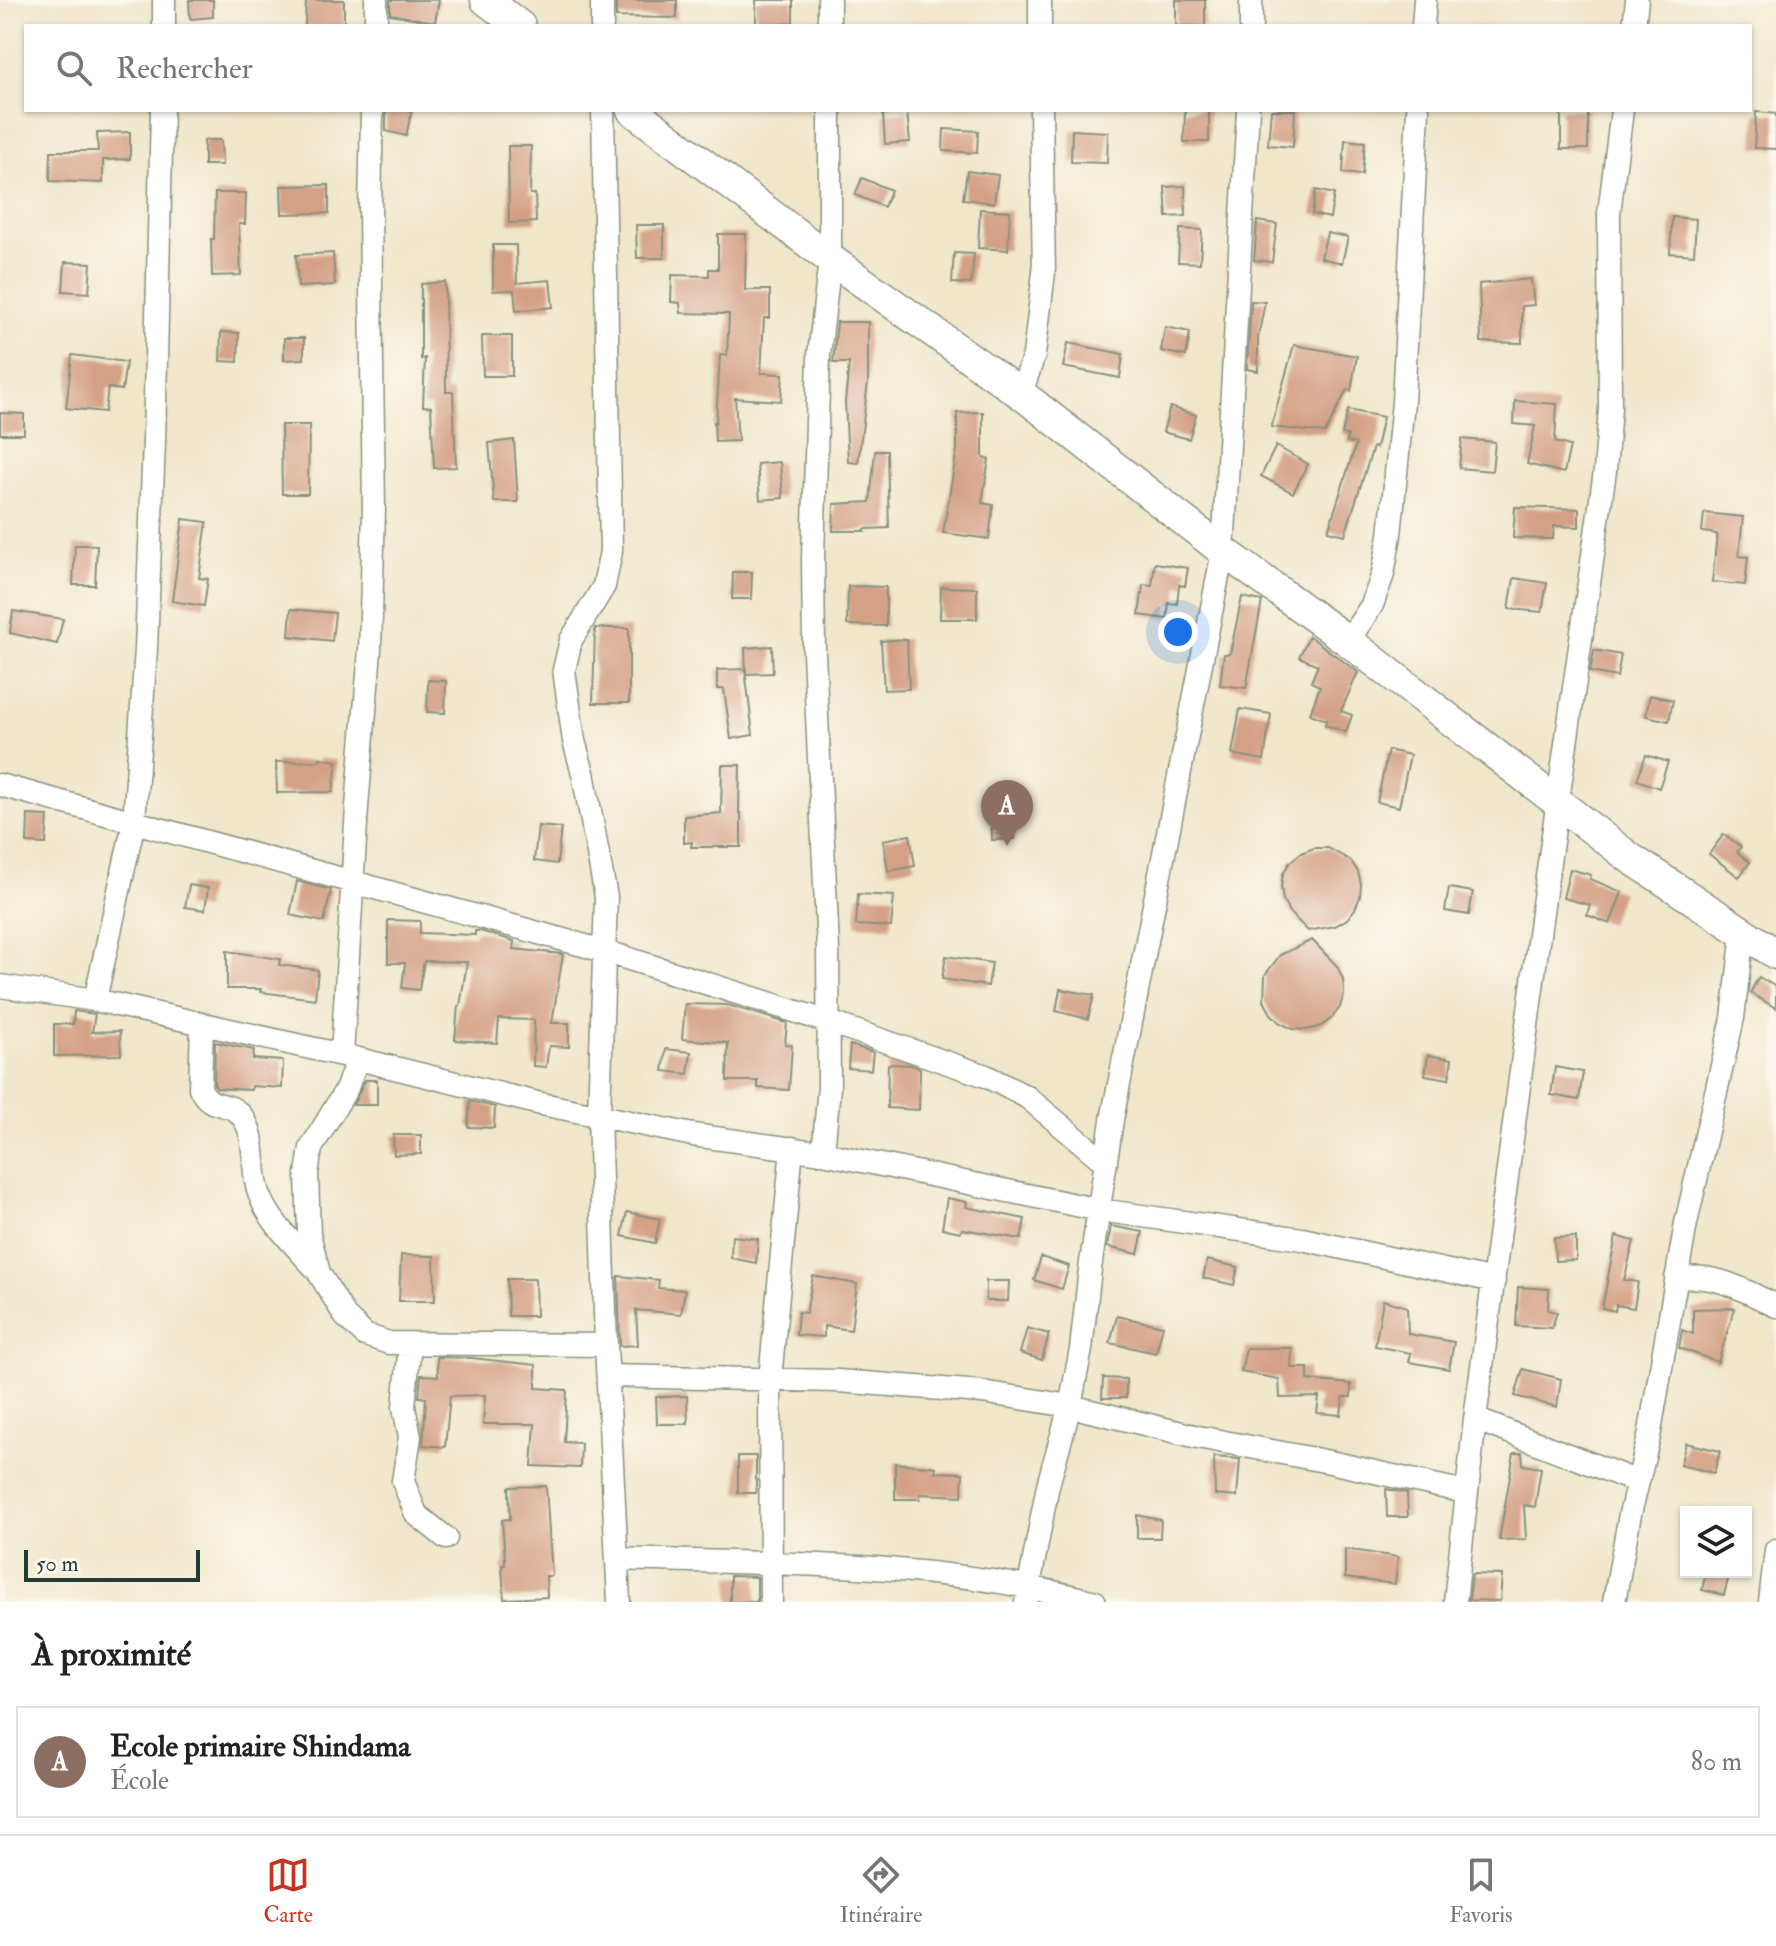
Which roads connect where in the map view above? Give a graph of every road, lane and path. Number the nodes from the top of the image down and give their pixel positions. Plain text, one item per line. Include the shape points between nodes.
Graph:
1 (164, 0) edge
2 (376, 0) edge
3 (486, 0) edge
4 (602, 0) edge
5 (829, 0) edge
6 (1040, 0) edge
7 (1251, 0) edge
8 (1425, 0) edge
9 (1637, 0) edge
10 (164, 24) edge
11 (376, 24) edge
12 (517, 24) edge
13 (602, 24) edge
14 (829, 24) edge
15 (1040, 24) edge
16 (1251, 24) edge
17 (1423, 24) edge
18 (1634, 24) edge
19 (162, 112) edge
20 (372, 112) edge
21 (603, 112) edge
22 (635, 112) edge
23 (830, 112) edge
24 (1041, 112) edge
25 (1248, 112) edge
26 (1418, 112) edge
27 (1622, 112) edge
28 (830, 259) junction
29 (1021, 394) junction
30 (1223, 551) junction
31 (1348, 641) junction
32 (0, 785) edge
33 (1558, 804) junction
34 (134, 822) junction
35 (353, 881) junction
36 (1743, 932) junction
37 (604, 951) junction
38 (1776, 954) edge
39 (0, 986) edge
40 (95, 1000) junction
41 (829, 1022) junction
42 (202, 1024) junction
43 (350, 1057) junction
44 (599, 1114) junction
45 (792, 1148) junction
46 (823, 1153) junction
47 (1106, 1163) junction
48 (1100, 1210) junction
49 (319, 1273) junction
50 (1676, 1278) junction
51 (1494, 1281) junction
52 (1776, 1306) edge
53 (410, 1344) junction
54 (606, 1345) junction
55 (609, 1376) junction
56 (770, 1379) junction
57 (1070, 1406) junction
58 (1475, 1419) junction
59 (1638, 1482) junction
60 (1465, 1492) junction
61 (446, 1538) dead end
62 (1776, 1550) edge
63 (618, 1559) junction
64 (771, 1564) junction
65 (1027, 1595) edge
66 (619, 1602) edge
67 (771, 1602) edge
68 (1095, 1602) edge
69 (1455, 1602) edge
70 (1614, 1602) edge
71 (1770, 1602) edge

1 - 10 street
2 - 11 street
3 - 12 street
4 - 13 street
5 - 14 street
6 - 15 street
7 - 16 street
8 - 17 street
9 - 18 street
19 - 34 street via 153,489
20 - 35 street via 374,510
21 - 37 street via 611,551 604,586 571,640 564,670 604,883
22 - 28 street
23 - 28 street
24 - 29 street via 1044,272 1034,355
25 - 30 street
26 - 31 street via 1403,402 1390,535 1372,605
27 - 33 street via 1609,213 1610,408 1605,471
28 - 29 street
28 - 41 street via 819,355 813,559
29 - 30 street
30 - 31 street
30 - 47 street
31 - 33 street
32 - 34 street
33 - 36 street
33 - 51 street
34 - 35 street
34 - 40 street
35 - 37 street
35 - 43 street
36 - 38 street
36 - 50 street via 1733,1018
37 - 41 street
37 - 44 street
39 - 40 street
40 - 42 street
41 - 46 street
41 - 47 street via 986,1076 1027,1097
42 - 43 street
42 - 49 street via 202,1094 242,1116 260,1197
43 - 44 street
43 - 49 street via 347,1088 307,1162 309,1234
44 - 45 street via 693,1135
44 - 54 street
45 - 46 street
45 - 56 street
46 - 48 street
47 - 48 street
48 - 51 street via 1302,1239
48 - 57 street
49 - 53 street via 345,1316 365,1335
50 - 52 street via 1718,1279
50 - 59 street
51 - 58 street
53 - 54 street
53 - 61 street via 404,1407 410,1437 403,1481 416,1514
54 - 55 street
55 - 56 street
55 - 63 street
56 - 57 street via 930,1388
56 - 64 street
57 - 60 street
57 - 65 street
58 - 59 street
58 - 60 street
59 - 70 street
60 - 69 street
62 - 71 street
63 - 64 street
63 - 66 street
64 - 65 street via 846,1565 996,1582
64 - 67 street
65 - 68 street

